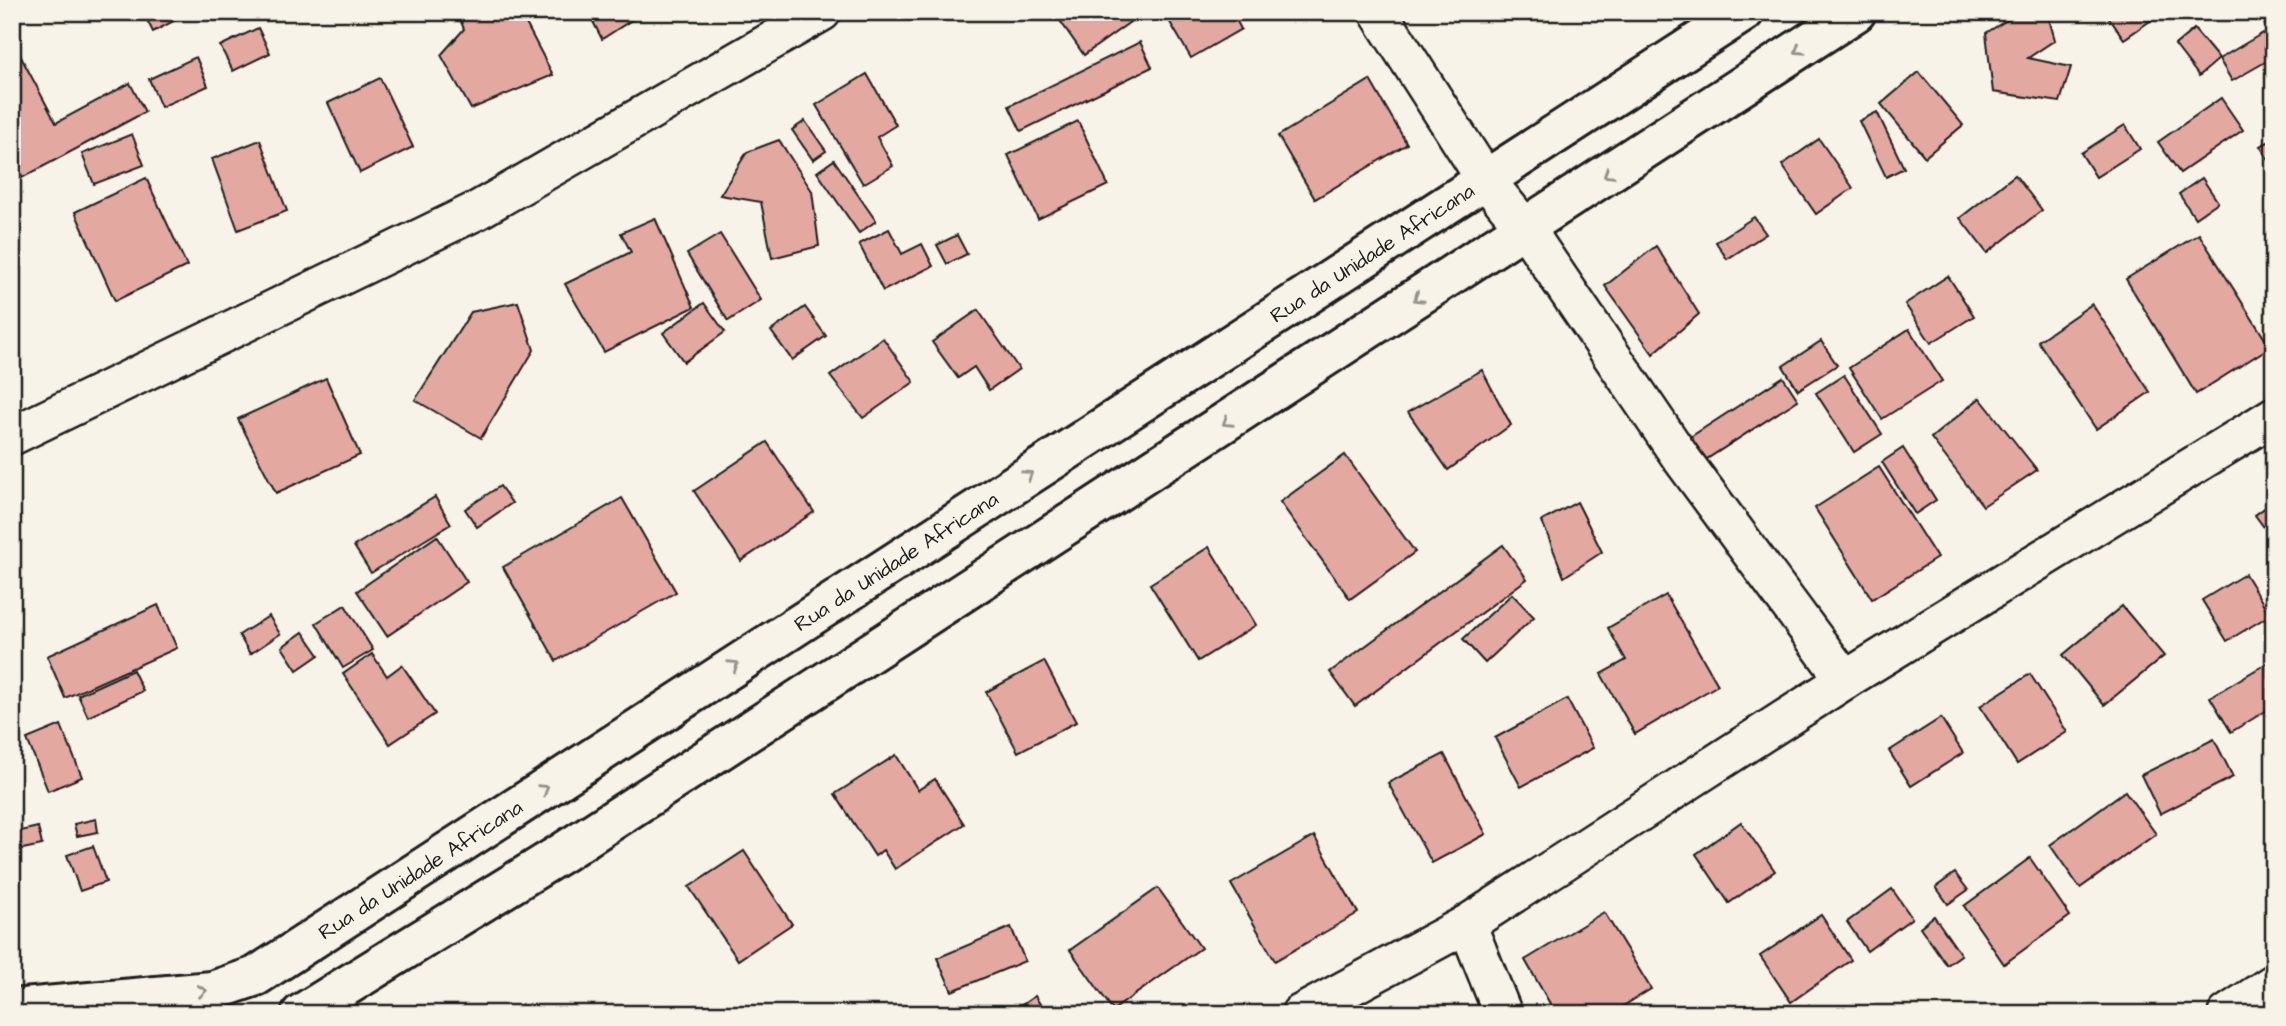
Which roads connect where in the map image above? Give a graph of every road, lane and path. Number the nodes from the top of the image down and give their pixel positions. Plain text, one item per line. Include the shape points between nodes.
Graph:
1 (822, 12) edge
2 (1378, 12) edge
3 (1744, 12) edge
4 (1856, 12) edge
5 (1485, 178) junction
6 (1525, 228) junction
7 (2274, 416) edge
8 (12, 436) edge
9 (1845, 680) junction
10 (1467, 924) junction
11 (2274, 983) edge
12 (12, 1009) edge
13 (300, 1014) edge
14 (1300, 1014) edge
15 (1503, 1014) edge
16 (2227, 1014) edge

1 - 8 street via 478,210
2 - 5 street
3 - 5 street, Rua da Unidade Africana
4 -> 6 street
5 - 6 street
12 -> 5 street, Rua da Unidade Africana via 212,991 256,976
6 - 9 street via 1681,458
6 -> 13 street via 562,853
7 - 9 street
9 - 10 street
10 - 14 street
10 - 15 street
11 - 16 street

